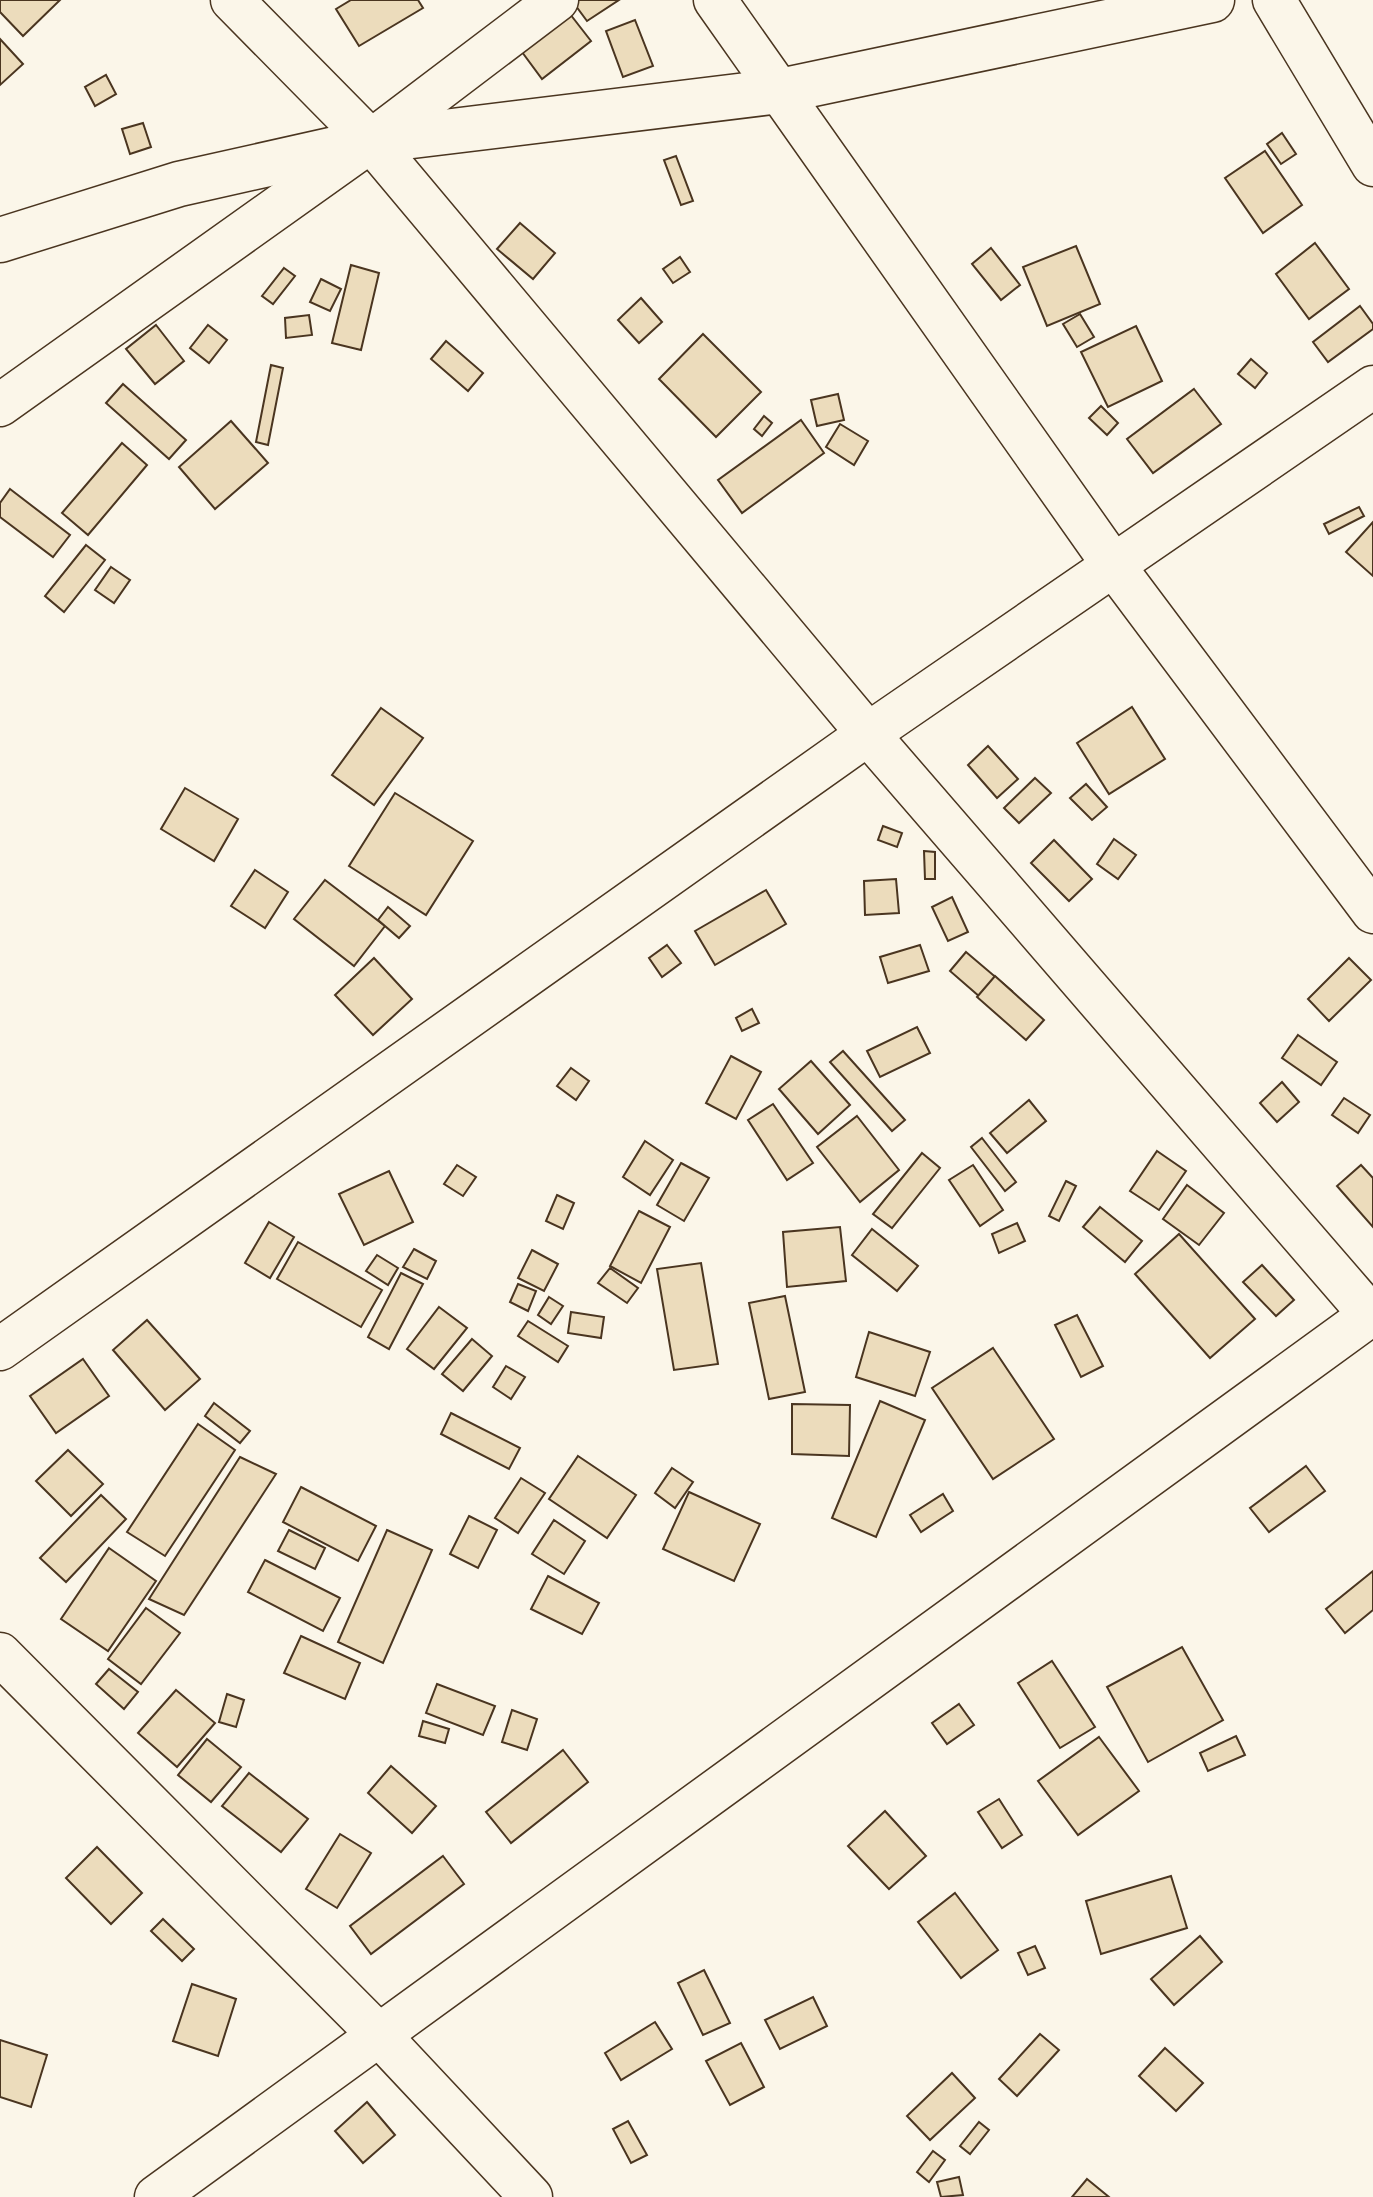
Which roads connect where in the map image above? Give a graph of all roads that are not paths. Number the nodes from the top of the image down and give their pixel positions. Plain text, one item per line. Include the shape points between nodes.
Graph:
1 (232, 0) edge
2 (557, 0) edge
3 (715, 0) edge
4 (1212, 0) edge
5 (1274, 0) edge
6 (780, 91) junction
7 (371, 141) junction
8 (1373, 165) edge
9 (0, 240) edge
10 (1373, 387) edge
11 (0, 405) edge
12 (1114, 566) junction
13 (868, 734) junction
14 (1373, 912) edge
15 (1372, 1315) edge
16 (0, 1349) edge
17 (0, 1654) edge
18 (379, 2035) junction
19 (156, 2197) edge
20 (531, 2197) edge

1 - 7 street
2 - 7 street
3 - 6 street
4 - 6 street
5 - 8 street
6 - 7 street
6 - 12 street
7 - 9 street via 179,184
7 - 11 street
7 - 13 street
10 - 12 street
12 - 13 street
12 - 14 street
13 - 15 street
13 - 16 street
15 - 18 street
17 - 18 street
18 - 19 street
18 - 20 street

